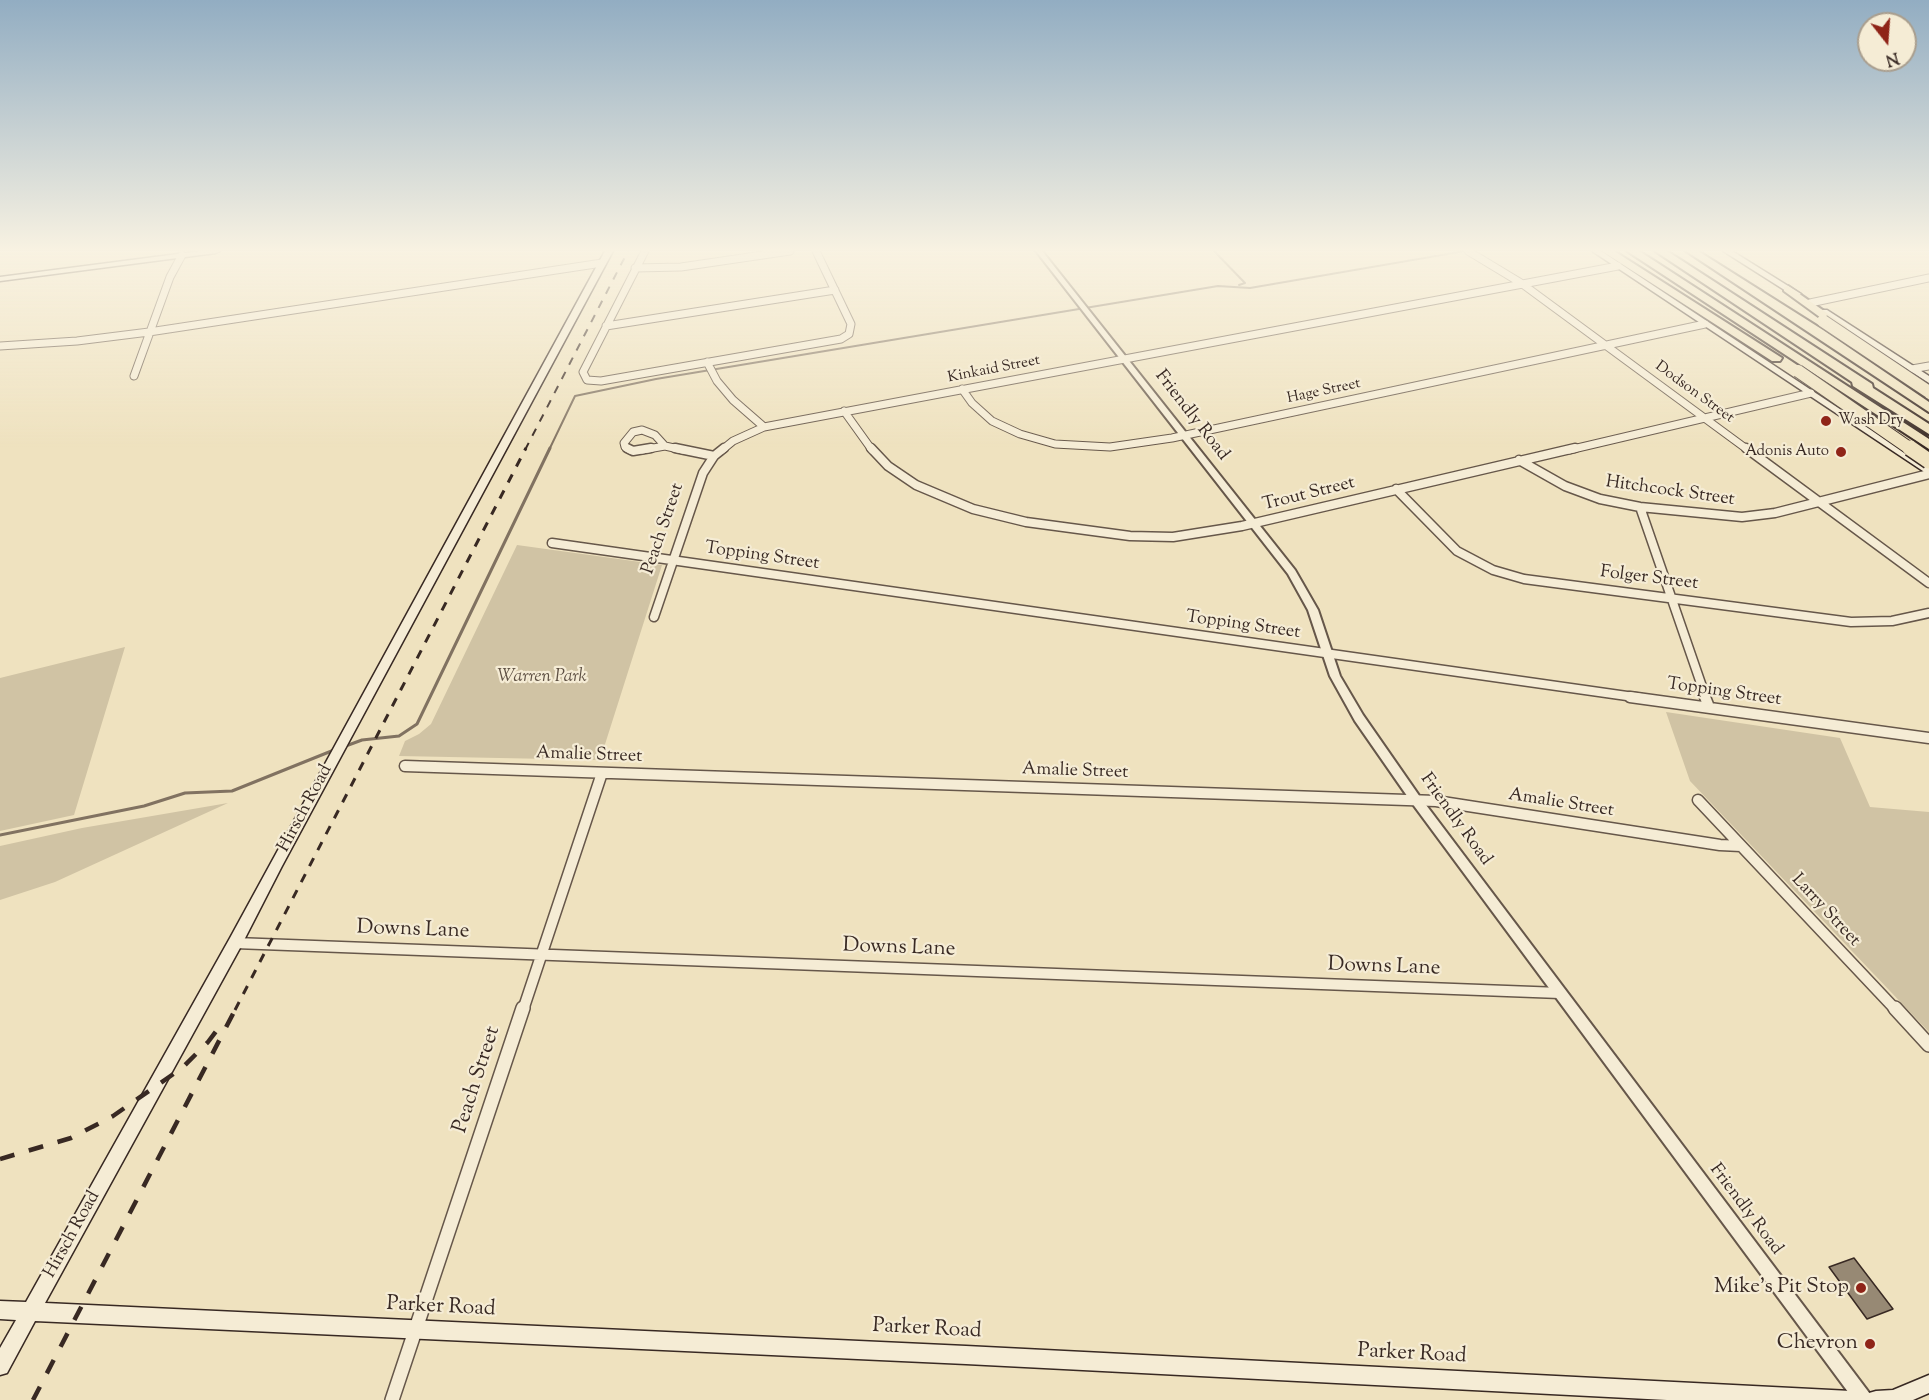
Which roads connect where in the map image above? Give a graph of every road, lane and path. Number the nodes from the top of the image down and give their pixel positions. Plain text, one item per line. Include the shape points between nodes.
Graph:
1 (155, 316) edge
2 (252, 316) edge
3 (573, 316) edge
4 (611, 316) edge
5 (667, 316) edge
6 (846, 316) edge
7 (1090, 316) edge
8 (1346, 316) edge
9 (1567, 316) edge
10 (1694, 316) edge
11 (1711, 316) edge
12 (1734, 316) edge
13 (1754, 316) edge
14 (1762, 316) edge
15 (1764, 316) edge
16 (1771, 316) edge
17 (1794, 316) edge
18 (1815, 316) edge
19 (1826, 316) edge
20 (1831, 316) edge
21 (1705, 324) junction
22 (606, 326) junction
23 (149, 332) junction
24 (0, 345) edge
25 (1606, 345) junction
26 (1123, 359) junction
27 (708, 364) junction
28 (1929, 366) edge
29 (1912, 369) junction
30 (134, 376) dead end
31 (1929, 380) edge
32 (1845, 388) junction
33 (962, 389) junction
34 (1811, 393) junction
35 (1929, 393) edge
36 (1929, 408) edge
37 (844, 411) junction
38 (1705, 418) junction
39 (1929, 422) edge
40 (764, 427) junction
41 (1929, 429) edge
42 (1184, 435) junction
43 (1929, 445) edge
44 (664, 446) junction
45 (714, 456) junction
46 (1519, 460) junction
47 (1929, 463) edge
48 (1929, 473) edge
49 (1396, 489) junction
50 (1820, 502) junction
51 (1640, 507) junction
52 (1253, 524) junction
53 (552, 543) dead end
54 (672, 561) junction
55 (1929, 583) edge
56 (1673, 599) junction
57 (1929, 613) edge
58 (654, 617) dead end
59 (1329, 655) junction
60 (1709, 706) junction
61 (1929, 738) edge
62 (405, 766) dead end
63 (602, 773) junction
64 (1416, 800) junction
65 (1698, 800) dead end
66 (1741, 846) junction
67 (235, 943) junction
68 (540, 956) junction
69 (1560, 993) junction
70 (1929, 1045) edge
71 (0, 1310) edge
72 (30, 1311) junction
73 (416, 1330) junction
74 (0, 1365) edge
75 (1929, 1384) edge
76 (392, 1400) edge
77 (1851, 1400) edge
78 (1864, 1400) edge
79 (1876, 1400) edge

1 - 23 street
2 - 23 street
3 - 67 main road, Hirsch Road
4 - 22 street
5 - 22 street
6 - 27 street via 851,329 841,339
7 - 26 street, Friendly Road
8 - 26 street, Kinkaid Street
9 - 25 street, Dodson Street
10 - 21 main road
11 - 47 highway, bridge via 1798,371
12 - 32 highway
13 - 41 highway
14 - 41 highway
15 - 39 highway
16 - 39 highway
17 - 36 highway
18 - 35 highway, bridge
19 - 35 highway
20 - 29 main road
21 - 25 street, Hage Street
21 - 34 main road
22 - 27 street via 583,372 586,380
23 - 24 street
23 - 30 street
25 - 38 street, Dodson Street
25 - 42 street, Hage Street
26 - 33 street, Kinkaid Street
26 - 42 street, Friendly Road
27 - 40 street via 733,400
28 - 29 street
29 - 31 main road
32 - 43 highway
32 - 47 highway via 1868,414
33 - 37 street, Kinkaid Street
33 - 42 street, Hage Street via 992,421 1020,435 1055,444 1110,447
34 - 38 street, Trout Street
34 - 48 main road
37 - 40 street, Kinkaid Street
37 - 52 street, Trout Street via 888,466 916,485 973,509 1026,522 1138,536 1192,535
38 - 46 street, Trout Street
38 - 50 street, Dodson Street
40 - 45 street, Kinkaid Street via 733,441
42 - 52 street, Friendly Road
44 - 44 street via 655,435 642,430 634,431 624,443 627,449 636,451
44 - 45 street
45 - 54 street, Peach Street via 698,484
46 - 49 street, Trout Street
46 - 51 street, Hitchcock Street via 1579,492
48 - 50 street, Hitchcock Street
49 - 52 street, Trout Street
49 - 56 street, Folger Street via 1452,547 1493,570 1557,585
50 - 51 street, Hitchcock Street via 1742,517
50 - 55 street, Dodson Street
51 - 56 street
52 - 59 street, Friendly Road via 1306,595
53 - 54 street, Topping Street
54 - 58 street, Peach Street
54 - 59 street, Topping Street
56 - 57 street, Folger Street via 1874,623
56 - 60 street
59 - 60 street, Topping Street
59 - 64 street, Friendly Road via 1347,699
60 - 61 street, Topping Street
62 - 63 street, Amalie Street
63 - 64 street, Amalie Street
63 - 68 street, Peach Street
64 - 66 street, Amalie Street
64 - 69 street, Friendly Road
65 - 66 street, Larry Street
66 - 70 street, Larry Street
67 - 68 street, Downs Lane
67 - 72 main road, Hirsch Road
68 - 69 street, Downs Lane
68 - 73 street, Peach Street
69 - 78 street, Friendly Road
71 - 72 main road, Parker Road
72 - 73 main road, Parker Road
72 - 74 main road, Hirsch Road
73 - 76 street, Peach Street
73 - 77 main road, Parker Road
75 - 79 main road via 1893,1399

